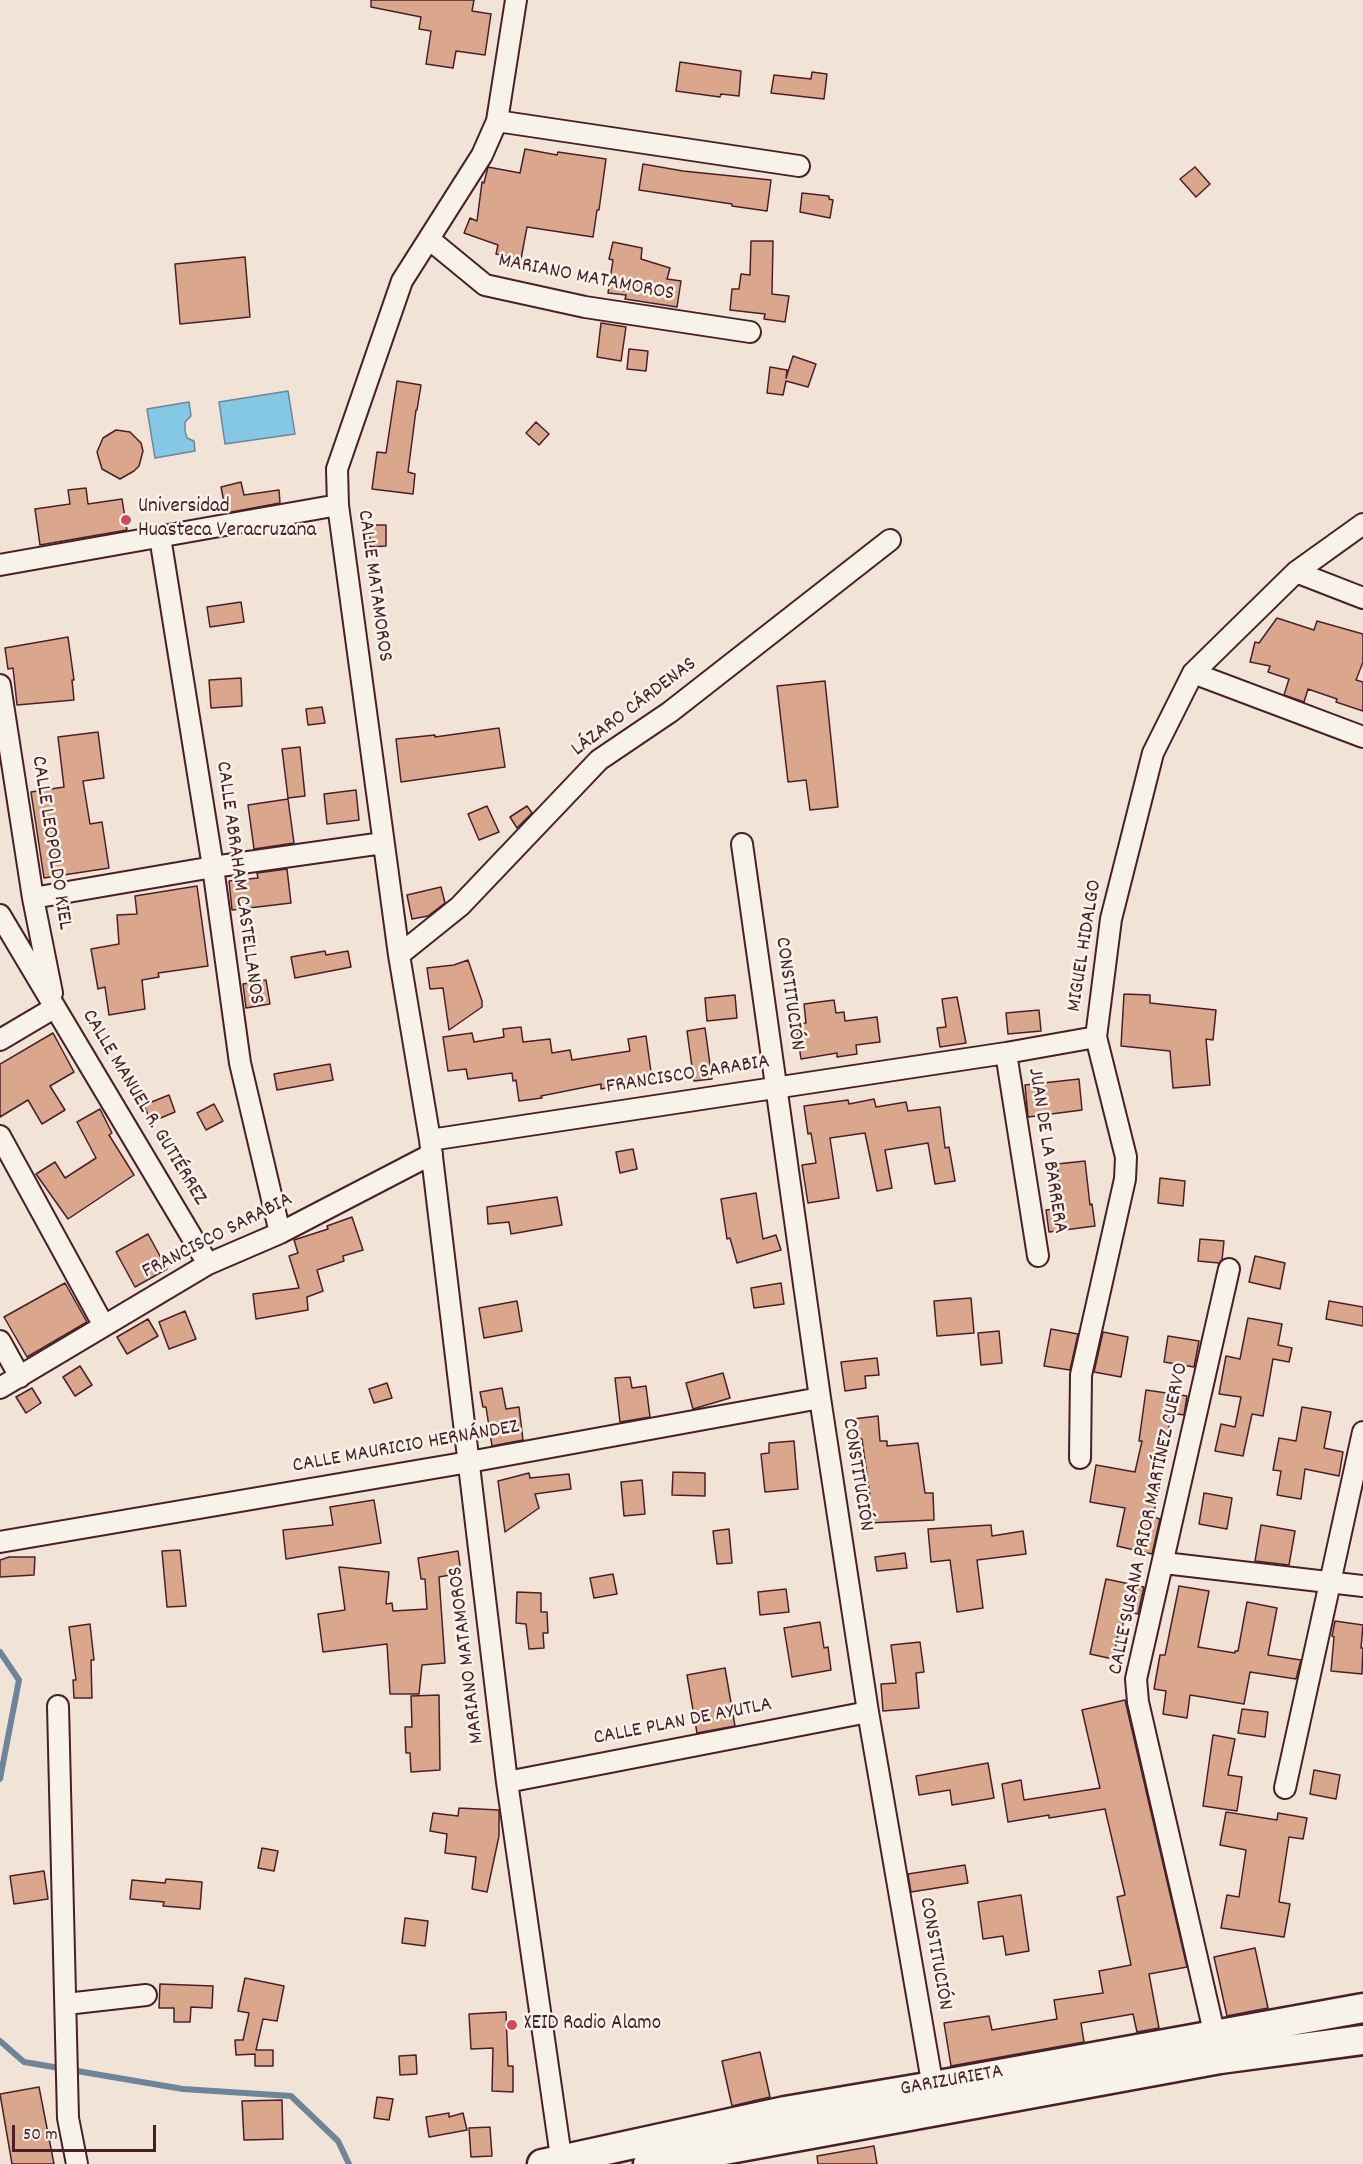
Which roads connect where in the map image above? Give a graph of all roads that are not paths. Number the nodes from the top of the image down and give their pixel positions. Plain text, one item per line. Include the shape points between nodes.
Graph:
1 (516, 0) edge
2 (497, 121) junction
3 (799, 166) dead end
4 (429, 239) junction
5 (750, 332) dead end
6 (338, 505) junction
7 (1363, 524) edge
8 (160, 537) junction
9 (890, 540) dead end
10 (0, 566) edge
11 (1296, 572) junction
12 (1363, 598) edge
13 (1193, 673) junction
14 (0, 685) edge
15 (1363, 737) edge
16 (383, 843) junction
17 (742, 844) dead end
18 (213, 867) junction
19 (33, 898) junction
20 (0, 915) edge
21 (399, 955) junction
22 (54, 1008) junction
23 (1096, 1036) junction
24 (0, 1040) edge
25 (1006, 1053) junction
26 (778, 1086) junction
27 (0, 1136) edge
28 (431, 1147) junction
29 (280, 1233) junction
30 (1038, 1256) dead end
31 (208, 1264) junction
32 (1229, 1269) dead end
33 (104, 1326) junction
34 (0, 1341) edge
35 (20, 1377) junction
36 (0, 1388) edge
37 (820, 1398) junction
38 (1363, 1432) edge
39 (1080, 1458) dead end
40 (469, 1462) junction
41 (0, 1542) edge
42 (1164, 1563) junction
43 (1331, 1581) junction
44 (1363, 1586) edge
45 (58, 1706) dead end
46 (868, 1712) junction
47 (507, 1782) junction
48 (1285, 1788) dead end
49 (146, 1995) dead end
50 (66, 2004) junction
51 (1363, 2008) edge
52 (1363, 2040) edge
53 (1218, 2047) junction
54 (935, 2098) junction
55 (555, 2163) edge
56 (77, 2164) edge
57 (648, 2164) edge

1 - 2 street, CALLE MATAMOROS
2 - 3 street
2 - 4 street, CALLE MATAMOROS via 482,155
4 - 5 street, MARIANO MATAMOROS via 485,285 585,307
4 - 6 street, CALLE MATAMOROS via 402,281 337,469
6 - 8 street
6 - 16 street, CALLE MATAMOROS
7 - 11 street, MIGUEL HIDALGO
8 - 10 street
8 - 18 street, CALLE ABRAHAM CASTELLANOS
9 - 21 street, LÁZARO CÁRDENAS via 670,712 599,760 460,906
11 - 12 street
11 - 13 street, MIGUEL HIDALGO
13 - 15 street
13 - 23 street, MIGUEL HIDALGO via 1153,753 1111,919
14 - 19 street, CALLE LEOPOLDO KIEL
16 - 18 street
16 - 21 street, CALLE MATAMOROS
17 - 26 street, CONSTITUCIÓN
18 - 19 street
18 - 29 street, CALLE ABRAHAM CASTELLANOS via 240,1063
19 - 22 street, CALLE LEOPOLDO KIEL
20 - 22 street, CALLE MANUEL R. GUTIÉRREZ
21 - 28 street, CALLE MATAMOROS
22 - 24 street
22 - 31 street, CALLE MANUEL R. GUTIÉRREZ
23 - 25 street, FRANCISCO SARABIA
23 - 39 street, MIGUEL HIDALGO via 1126,1157 1125,1179 1082,1375
25 - 26 street, FRANCISCO SARABIA
25 - 30 street, JUAN DE LA BARRERA
26 - 28 street, FRANCISCO SARABIA
26 - 37 street, CONSTITUCIÓN
27 - 33 street
28 - 29 street, FRANCISCO SARABIA
28 - 40 street, MARIANO MATAMOROS
29 - 31 street, FRANCISCO SARABIA
31 - 33 street, FRANCISCO SARABIA
32 - 42 street, CALLE SUSANA PRIOR MARTÍNEZ CUERVO
33 - 35 street, FRANCISCO SARABIA
34 - 35 street
35 - 36 street, FRANCISCO SARABIA
37 - 40 street, CALLE MAURICIO HERNÁNDEZ
37 - 46 street, CONSTITUCIÓN
38 - 43 street
40 - 41 street, CALLE MAURICIO HERNÁNDEZ
40 - 47 street, MARIANO MATAMOROS
42 - 43 street
42 - 53 street, CALLE SUSANA PRIOR MARTÍNEZ CUERVO via 1136,1679 1138,1702
43 - 44 street
43 - 48 street
45 - 50 street
46 - 47 street, CALLE PLAN DE AYUTLA
46 - 54 street, CONSTITUCIÓN
47 - 55 street, MARIANO MATAMOROS
49 - 50 street
50 - 56 street via 68,2118
51 - 53 main road, GARIZURIETA
52 - 53 main road, GARIZURIETA
53 - 54 main road, GARIZURIETA
54 - 55 main road, GARIZURIETA via 785,2110
54 - 57 main road, GARIZURIETA

